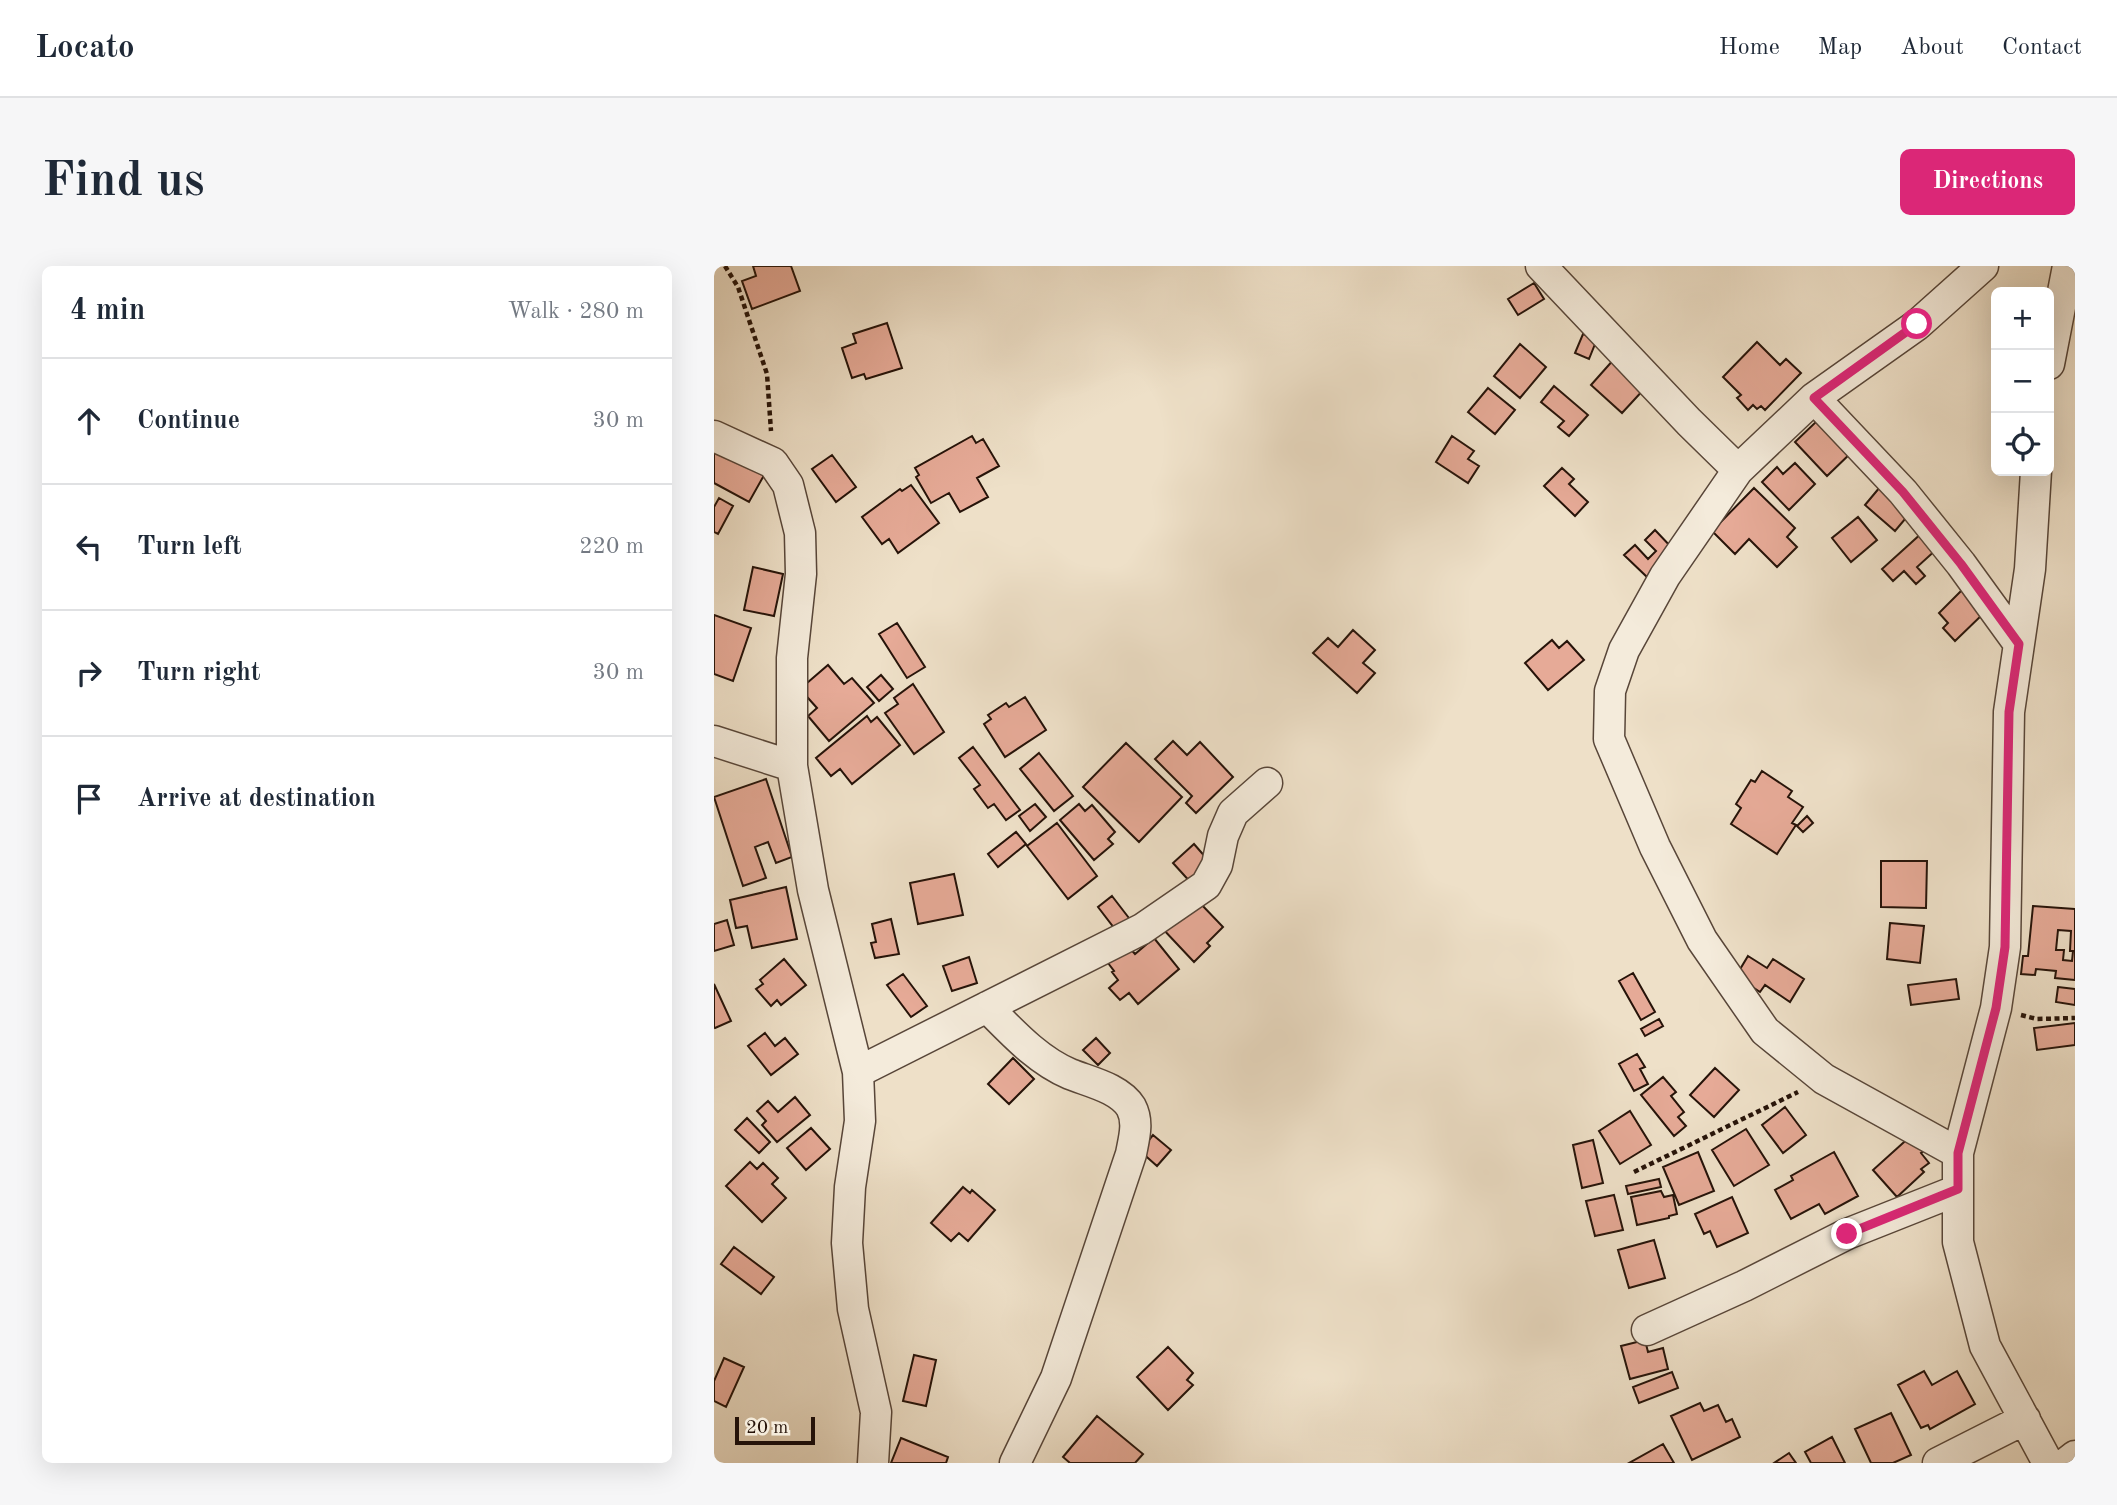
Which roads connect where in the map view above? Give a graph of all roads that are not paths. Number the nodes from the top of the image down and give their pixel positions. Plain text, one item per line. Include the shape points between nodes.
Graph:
1 (1541, 266) edge
2 (1983, 266) edge
3 (2068, 266) edge
4 (2052, 350) edge
5 (1814, 398) junction
6 (714, 436) edge
7 (1738, 470) junction
8 (2036, 476) edge
9 (2019, 644) junction
10 (714, 741) edge
11 (792, 766) junction
12 (1267, 783) dead end
13 (987, 1007) junction
14 (858, 1072) junction
15 (1958, 1153) junction
16 (1958, 1189) junction
17 (1647, 1330) dead end
18 (2025, 1419) junction
19 (2075, 1456) edge
20 (873, 1463) edge
21 (1015, 1463) edge
22 (1938, 1463) edge
23 (2048, 1463) edge
24 (2066, 1463) edge

1 - 7 street
2 - 5 street via 1917,324
3 - 4 street
5 - 7 street
5 - 9 street via 1903,492
6 - 11 street via 773,463 788,485 800,533 801,575 792,658
7 - 15 street via 1665,576 1624,650 1610,691 1609,739 1702,940 1765,1031 1824,1079
8 - 9 street via 2030,569
9 - 15 street via 2009,712 2005,947 1996,1008
10 - 11 street
11 - 14 street via 813,890
12 - 13 street via 1233,813 1206,885 1142,929
13 - 14 street
13 - 21 street via 1029,1049 1067,1073 1109,1089 1129,1104 1135,1116 1131,1154 1056,1378
14 - 20 street via 860,1121 847,1243 853,1309 876,1412
15 - 16 street
16 - 17 street via 1847,1234
16 - 18 street via 1958,1242 1985,1346
18 - 22 street
18 - 23 street
19 - 24 street

